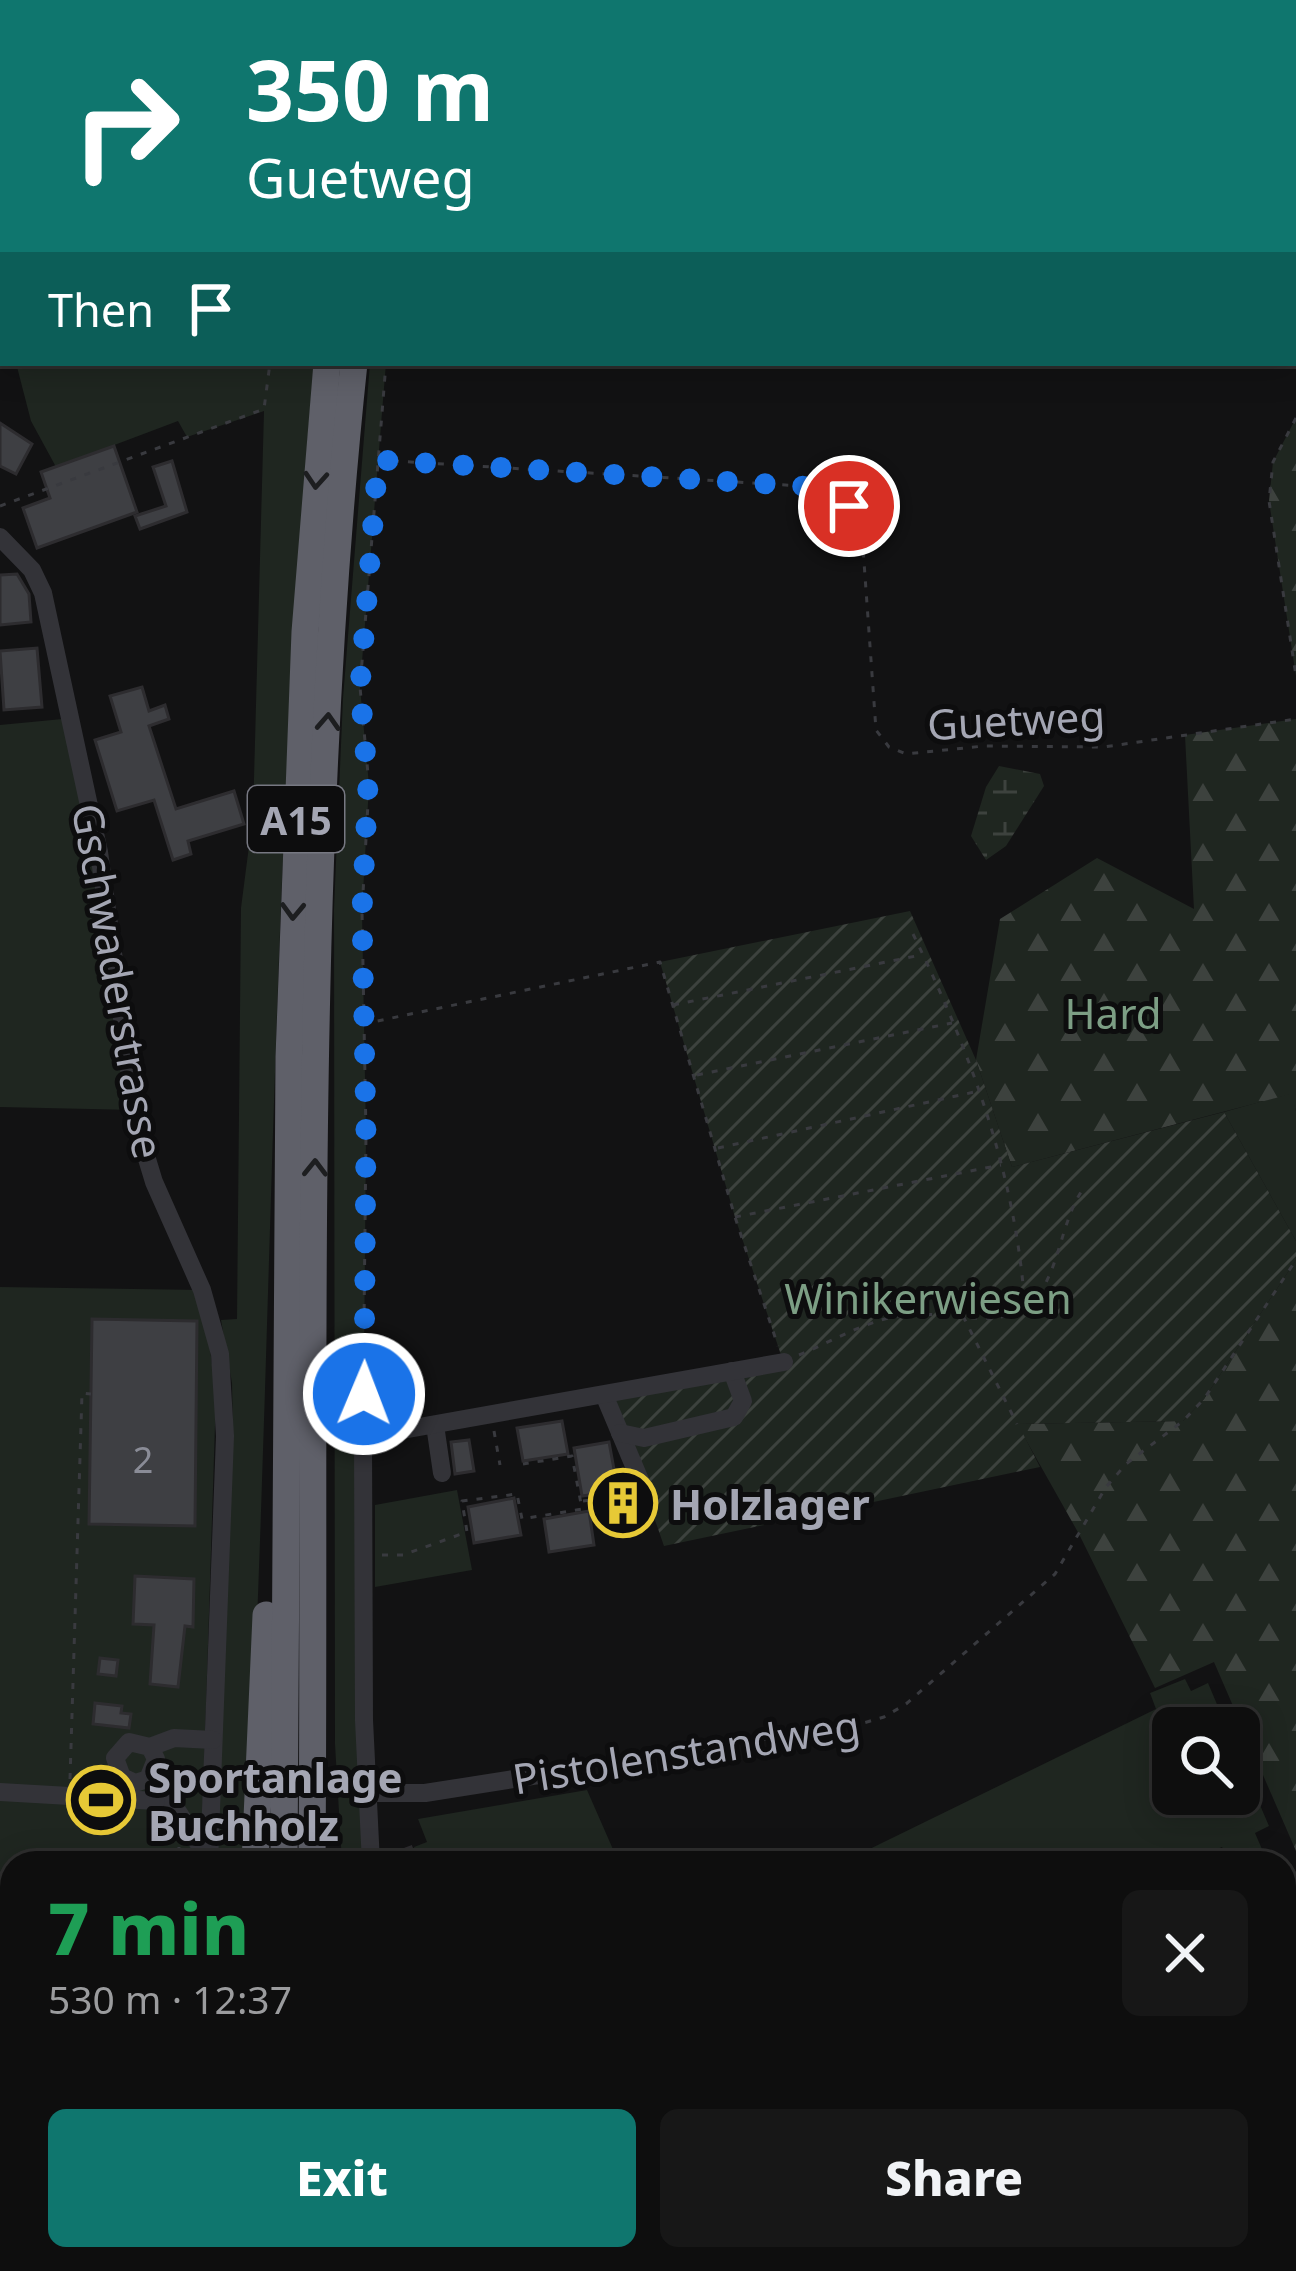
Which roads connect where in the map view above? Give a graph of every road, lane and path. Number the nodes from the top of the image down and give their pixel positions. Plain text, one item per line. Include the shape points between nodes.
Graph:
1 (270, 366) edge
2 (327, 366) edge
3 (354, 366) edge
4 (386, 366) edge
5 (1296, 418) edge
6 (378, 460) junction
7 (0, 506) edge
8 (0, 537) edge
9 (1296, 676) edge
10 (1296, 719) edge
11 (913, 934) dead end
12 (923, 955) junction
13 (673, 1005) junction
14 (954, 1022) junction
15 (363, 1024) junction
16 (694, 1076) junction
17 (980, 1090) junction
18 (715, 1148) junction
19 (1003, 1165) junction
20 (1085, 1186) dead end
21 (735, 1217) junction
22 (1296, 1260) edge
23 (1026, 1310) junction
24 (962, 1315) junction
25 (784, 1362) junction
26 (732, 1371) junction
27 (91, 1394) dead end
28 (605, 1396) junction
29 (492, 1415) junction
30 (1017, 1424) dead end
31 (435, 1425) junction
32 (620, 1433) junction
33 (363, 1437) junction
34 (523, 1464) dead end
35 (500, 1465) dead end
36 (442, 1473) dead end
37 (284, 1492) junction
38 (646, 1492) joint
39 (596, 1498) junction
40 (581, 1501) junction
41 (620, 1513) dead end
42 (363, 1555) junction
43 (314, 1609) junction
44 (213, 1739) junction
45 (149, 1747) junction
46 (564, 1771) joint
47 (140, 1785) junction
48 (0, 1792) edge
49 (368, 1793) junction
50 (69, 1796) junction
51 (156, 1801) dead end
52 (200, 1851) edge
53 (209, 1851) edge
54 (256, 1851) edge
55 (284, 1851) edge
56 (312, 1851) edge
57 (330, 1851) edge
58 (370, 1851) edge

1 - 7 path via 265,410
2 -> 37 highway, A15 via 296,832
43 -> 3 highway, A15 via 322,834
4 - 6 path
5 - 9 path via 1273,462 1269,501
6 - 10 path, Guetweg via 834,494 862,535 876,730 906,754 1104,747
6 - 15 path via 360,687 368,785
8 - 44 street, Gschwaderstrasse via 43,593 99,852 137,1126 220,1354 225,1436
11 - 12 path
12 - 13 path
12 - 14 path
13 - 15 path via 660,962
13 - 16 path
14 - 16 path
14 - 17 path
15 - 33 path
16 - 18 path
17 - 18 path
17 - 19 path
18 - 21 path
19 - 21 path
19 - 23 path
20 - 23 path
21 - 25 path
22 - 46 path, Pistolenstandweg via 1204,1399 1106,1487 1055,1574 906,1704 860,1724
23 - 24 path
24 - 25 path via 887,1318
24 - 30 path
25 - 26 street
26 - 28 street
26 - 32 street via 743,1401 734,1417 644,1438
27 - 50 path via 82,1394
28 - 29 street
28 - 32 street
29 - 31 street
29 - 35 path
31 - 33 street
31 - 36 street
32 - 38 street
33 - 42 street
34 - 40 path via 572,1456
37 - 54 highway via 270,1517
37 - 55 highway, A15
38 - 39 path
39 - 40 path
39 - 41 path
40 - 42 path via 582,1509 522,1520 517,1494 463,1501 465,1533 403,1555
42 - 49 street
43 - 56 highway, A15
43 - 57 highway
44 - 45 street
44 - 53 street, Gschwaderstrasse
45 - 47 street via 156,1760
45 - 47 street via 136,1741 118,1751 117,1772
46 - 49 street, Pistolenstandweg via 425,1793
47 - 50 street
47 - 51 street
47 - 52 street
48 - 50 street
49 - 58 street

